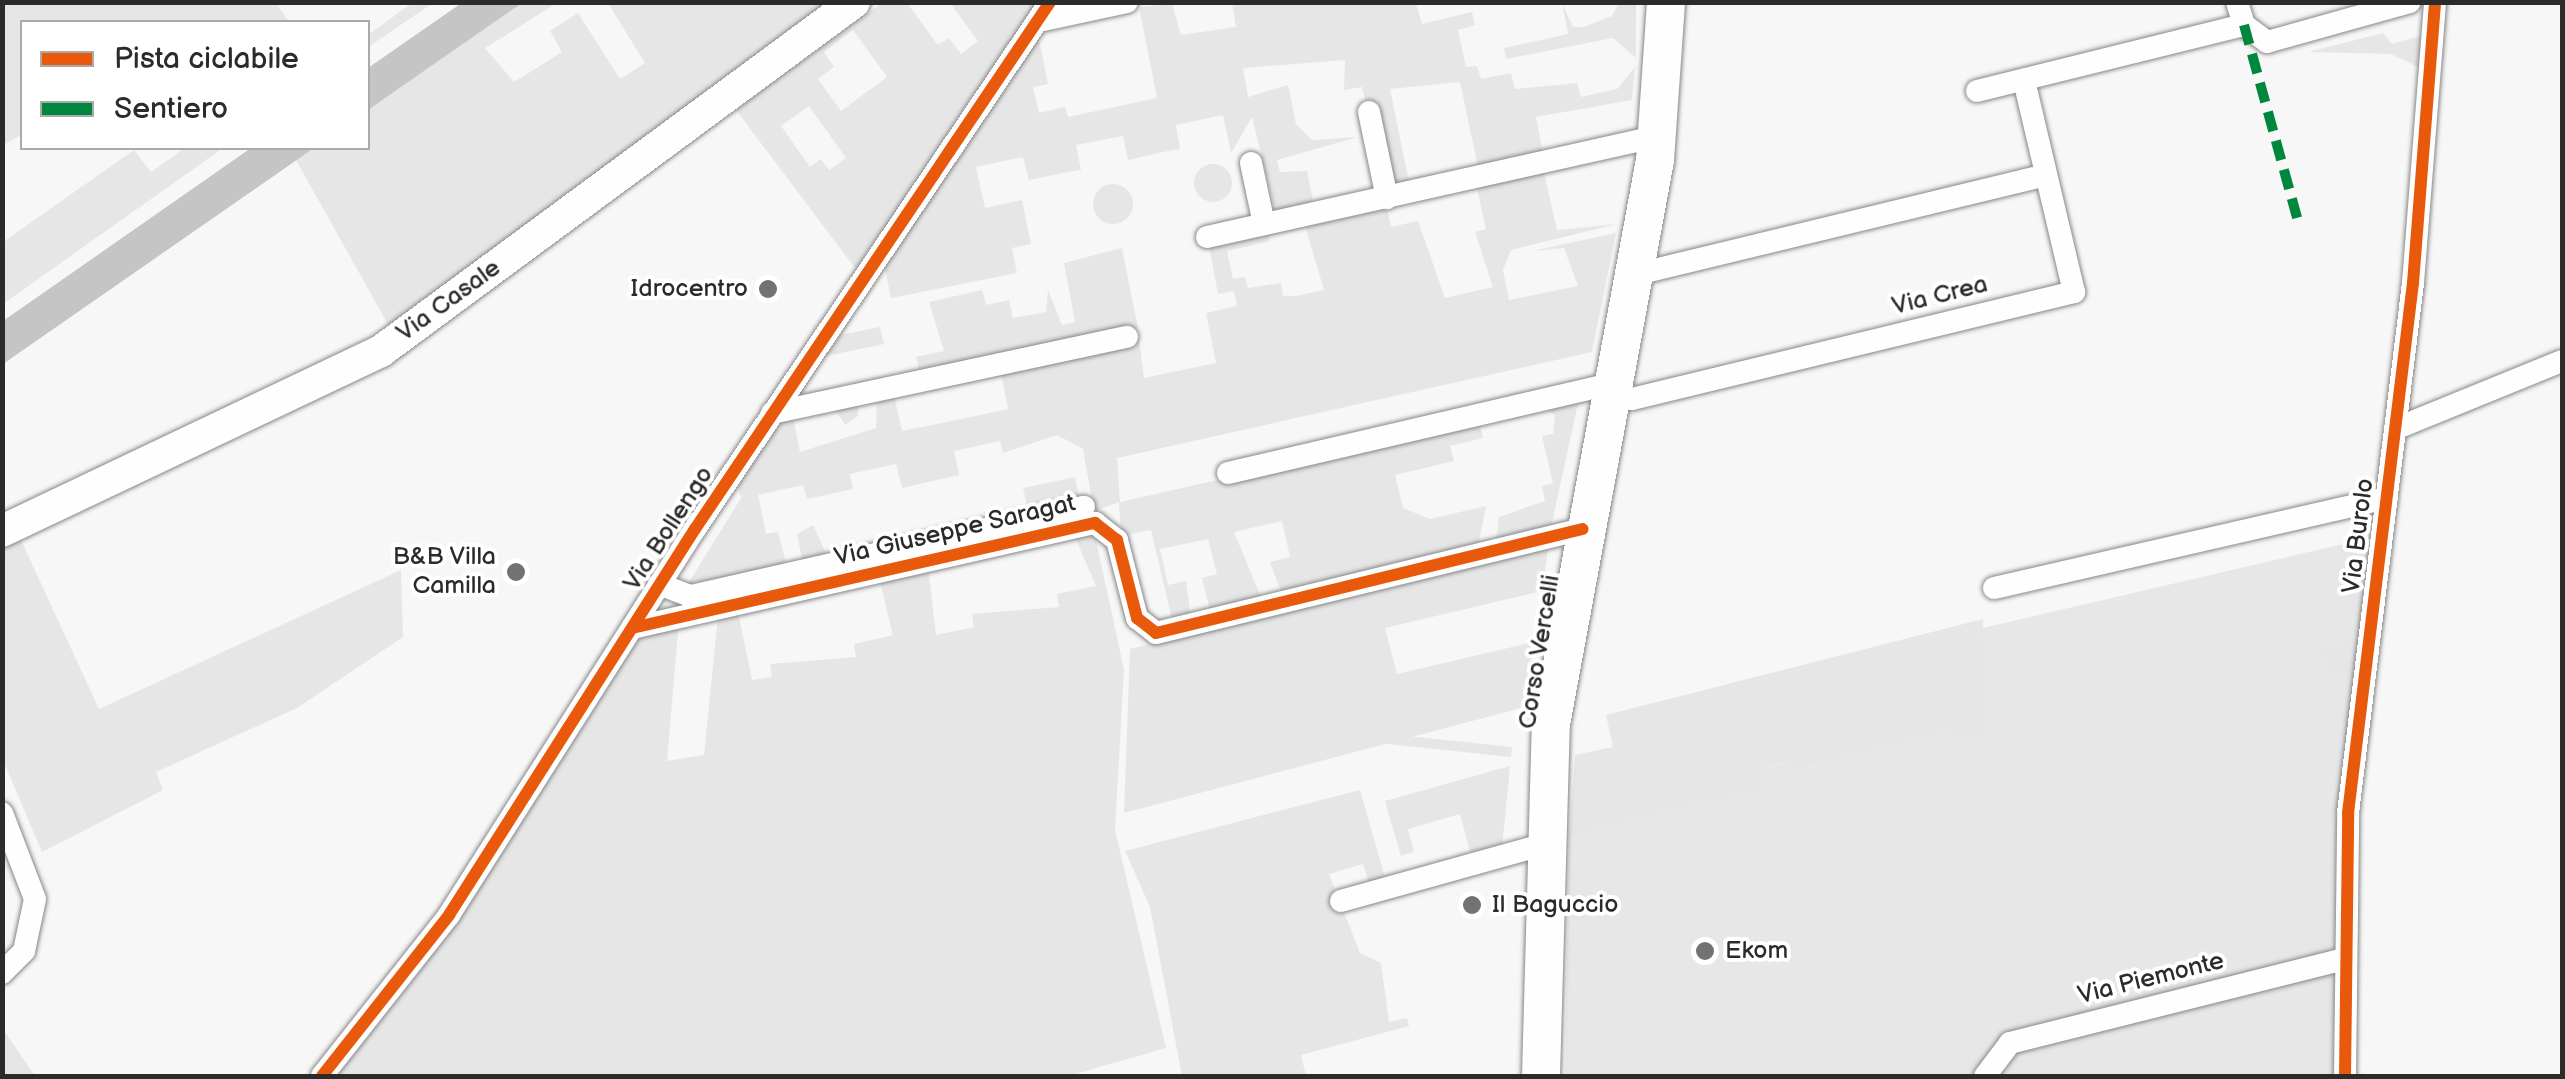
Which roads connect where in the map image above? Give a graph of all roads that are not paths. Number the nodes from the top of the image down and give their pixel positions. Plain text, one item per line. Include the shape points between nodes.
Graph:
1 (854, 2) edge
2 (1666, 2) edge
3 (2410, 2) edge
4 (2435, 2) edge
5 (1125, 7) edge
6 (1044, 12) edge
7 (2240, 14) edge
8 (2024, 80) junction
9 (1977, 91) dead end
10 (1369, 112) dead end
11 (1658, 136) junction
12 (1251, 163) dead end
13 (2033, 178) dead end
14 (1387, 198) junction
15 (1255, 214) junction
16 (1207, 237) dead end
17 (1633, 275) junction
18 (1127, 337) dead end
19 (2562, 361) edge
20 (1609, 390) junction
21 (772, 413) junction
22 (2396, 428) junction
23 (1228, 473) dead end
24 (2387, 498) junction
25 (1084, 507) dead end
26 (2, 530) edge
27 (1582, 530) junction
28 (659, 584) junction
29 (1994, 588) dead end
30 (632, 628) junction
31 (2, 813) edge
32 (1542, 844) junction
33 (1341, 901) dead end
34 (2345, 958) junction
35 (2, 972) edge
36 (322, 1076) edge
37 (1541, 1076) edge
38 (1986, 1076) edge
39 (2345, 1076) edge

1 - 26 main road, Via Casale via 380,351
2 - 11 main road, Corso Vercelli
3 - 7 street via 2267,42
4 - 22 street, Via Burolo
5 - 6 street, Via Bollengo
6 - 21 street, Via Bollengo
7 - 8 street
8 - 9 street
8 - 20 street, Via Crea via 2074,292 1632,399
10 - 14 street
11 - 14 street
11 - 17 main road, Corso Vercelli
12 - 15 street
13 - 17 street
14 - 15 street
15 - 16 street
17 - 20 main road, Corso Vercelli
18 - 21 street
19 - 22 street
20 - 23 street
20 - 27 main road, Corso Vercelli
21 - 28 street, Via Bollengo
22 - 24 street, Via Burolo
24 - 29 street
24 - 34 street, Via Burolo via 2348,813
25 - 28 street via 692,596
27 - 30 street, Via Giuseppe Saragat via 1156,633 1137,618 1118,540 1095,524
27 - 32 main road, Corso Vercelli
28 - 30 street, Via Bollengo
30 - 36 street, Via Bollengo via 448,914
31 - 35 street via 35,899 24,951
32 - 33 street
32 - 37 main road, Corso Vercelli
34 - 38 street, Via Piemonte via 2010,1043
34 - 39 street, Via Burolo

